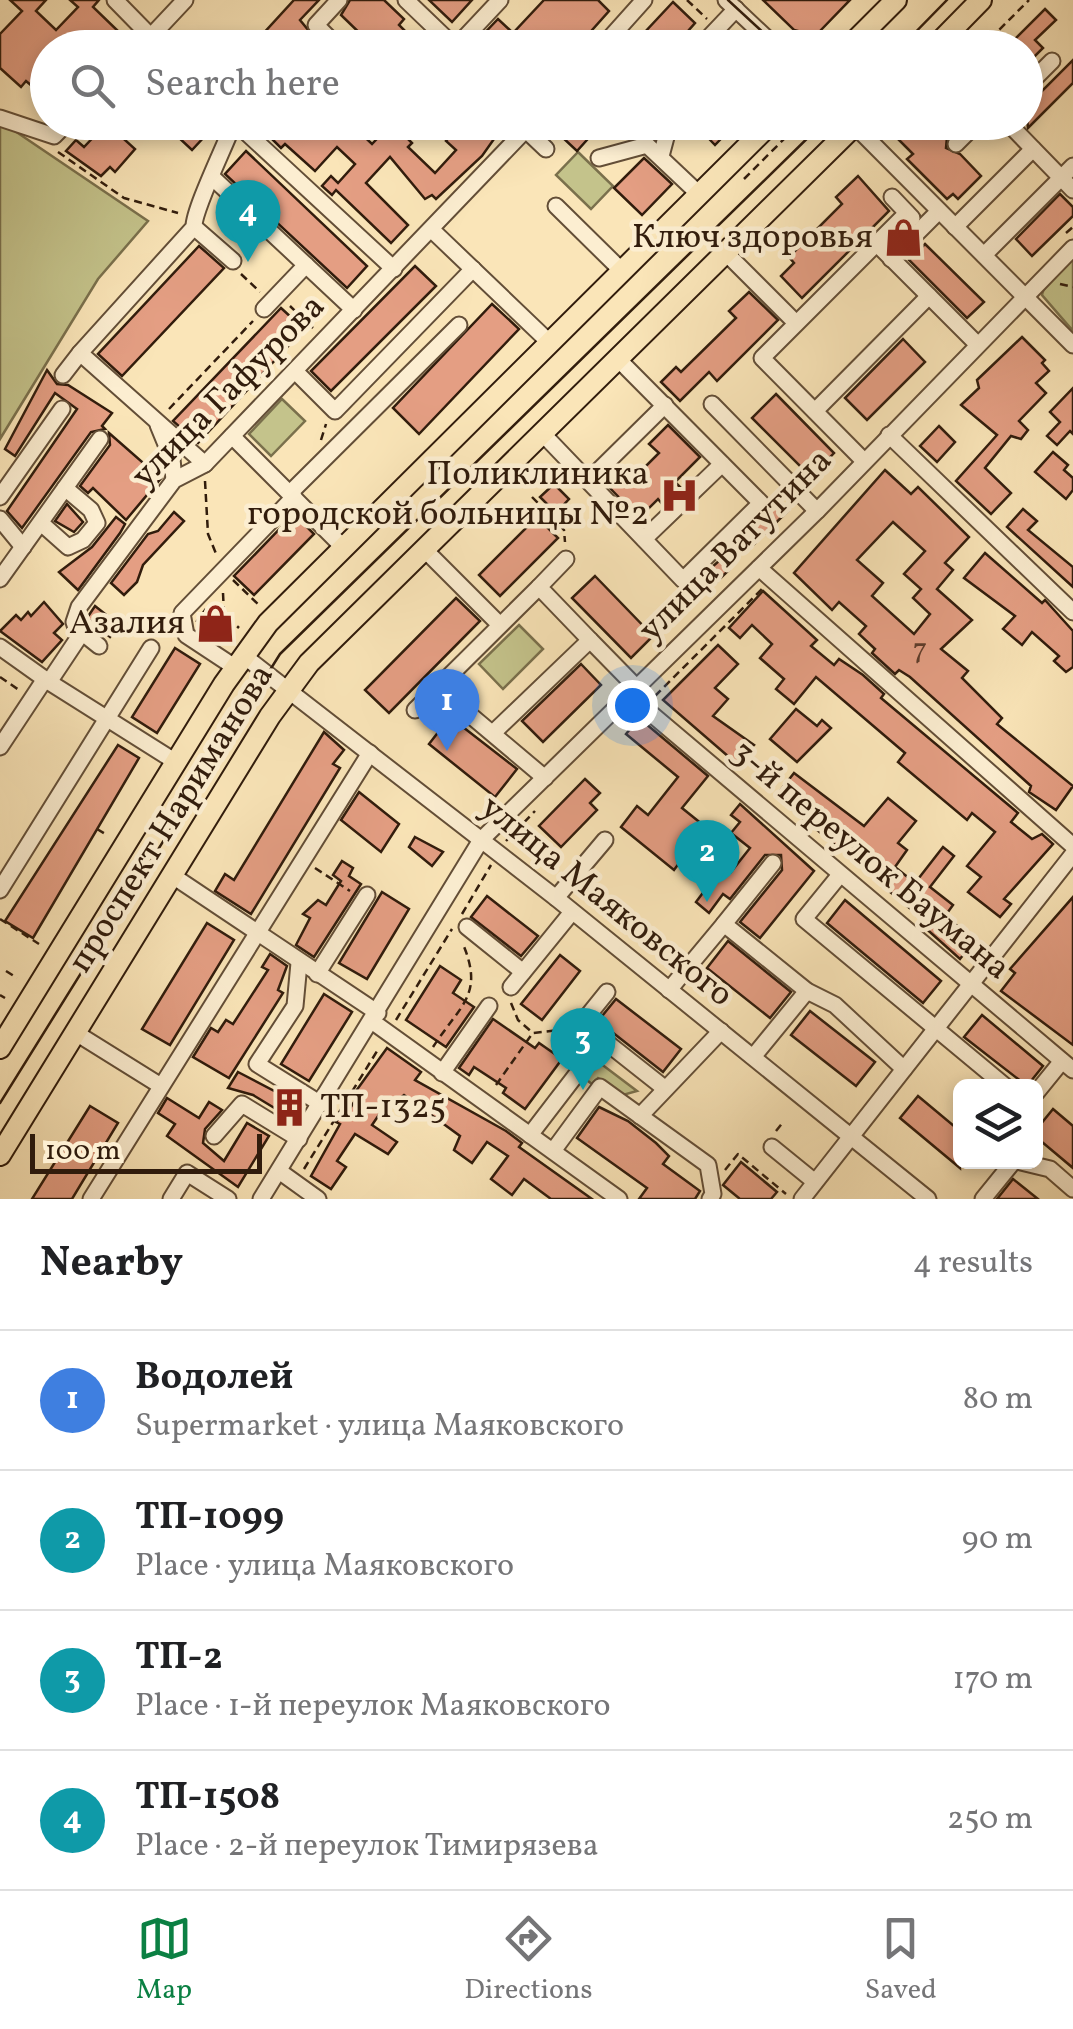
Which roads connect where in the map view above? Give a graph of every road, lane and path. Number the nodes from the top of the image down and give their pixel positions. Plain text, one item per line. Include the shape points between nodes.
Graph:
1 (115, 0) edge
2 (185, 0) edge
3 (339, 0) edge
4 (406, 0) edge
5 (500, 0) edge
6 (644, 0) edge
7 (896, 0) edge
8 (981, 0) edge
9 (1029, 0) edge
10 (731, 5) edge
11 (146, 30) edge
12 (165, 30) edge
13 (321, 30) edge
14 (438, 30) edge
15 (472, 30) edge
16 (617, 30) edge
17 (712, 30) edge
18 (766, 30) edge
19 (866, 30) edge
20 (952, 30) edge
21 (999, 30) edge
22 (1052, 61) dead end
23 (1043, 70) edge
24 (0, 118) edge
25 (30, 129) edge
26 (39, 140) edge
27 (228, 140) edge
28 (254, 140) edge
29 (516, 140) edge
30 (539, 140) edge
31 (665, 140) edge
32 (754, 140) edge
33 (784, 140) edge
34 (839, 140) edge
35 (870, 140) edge
36 (888, 140) edge
37 (960, 140) edge
38 (1024, 140) edge
39 (884, 144) dead end
40 (956, 144) dead end
41 (1033, 149) junction
42 (546, 150) dead end
43 (660, 156) junction
44 (600, 158) dead end
45 (213, 178) junction
46 (1069, 178) edge
47 (744, 179) dead end
48 (700, 194) junction
49 (892, 197) dead end
50 (556, 206) dead end
51 (939, 211) junction
52 (907, 213) junction
53 (194, 220) junction
54 (955, 227) junction
55 (922, 228) junction
56 (432, 230) junction
57 (876, 243) junction
58 (1073, 248) edge
59 (726, 253) junction
60 (984, 255) junction
61 (892, 258) junction
62 (233, 261) joint
63 (306, 265) junction
64 (394, 269) junction
65 (473, 269) junction
66 (622, 272) junction
67 (929, 296) junction
68 (1024, 296) junction
69 (271, 302) junction
70 (354, 310) junction
71 (796, 323) junction
72 (459, 324) dead end
73 (326, 340) junction
74 (550, 343) junction
75 (977, 344) junction
76 (1073, 346) edge
77 (80, 353) junction
78 (618, 358) junction
79 (294, 371) junction
80 (63, 375) dead end
81 (712, 404) dead end
82 (665, 406) junction
83 (62, 408) dead end
84 (335, 411) junction
85 (815, 411) junction
86 (157, 422) junction
87 (542, 433) junction
88 (232, 436) junction
89 (888, 436) junction
90 (100, 438) dead end
91 (331, 452) junction
92 (864, 461) junction
93 (205, 464) junction
94 (722, 464) junction
95 (174, 480) junction
96 (588, 481) junction
97 (65, 488) junction
98 (292, 495) junction
99 (0, 497) edge
100 (532, 497) dead end
101 (817, 511) junction
102 (0, 519) edge
103 (41, 523) junction
104 (644, 539) junction
105 (24, 547) junction
106 (343, 547) junction
107 (424, 549) junction
108 (566, 558) joint
109 (222, 568) junction
110 (765, 574) junction
111 (0, 579) edge
112 (539, 586) junction
113 (262, 609) dead end
114 (1073, 612) edge
115 (500, 625) junction
116 (80, 630) junction
117 (241, 630) dead end
118 (590, 640) junction
119 (100, 646) dead end
120 (0, 647) edge
121 (151, 648) dead end
122 (240, 662) junction
123 (0, 677) edge
124 (47, 681) junction
125 (289, 688) junction
126 (438, 688) junction
127 (633, 692) junction
128 (32, 699) junction
129 (643, 708) junction
130 (415, 710) dead end
131 (107, 719) junction
132 (492, 733) junction
133 (0, 747) edge
134 (370, 753) junction
135 (176, 762) junction
136 (544, 778) junction
137 (535, 811) dead end
138 (97, 829) dead end
139 (106, 835) dead end
140 (481, 840) junction
141 (606, 840) dead end
142 (1073, 846) edge
143 (499, 854) junction
144 (1073, 854) edge
145 (302, 860) junction
146 (773, 863) dead end
147 (172, 876) junction
148 (840, 876) junction
149 (482, 879) dead end
150 (1, 886) edge
151 (366, 897) joint
152 (556, 898) junction
153 (572, 912) junction
154 (0, 920) edge
155 (724, 924) junction
156 (461, 925) joint
157 (257, 933) junction
158 (39, 944) dead end
159 (299, 963) junction
160 (6, 971) dead end
161 (523, 972) junction
162 (317, 974) junction
163 (17, 978) dead end
164 (970, 985) junction
165 (511, 987) joint
166 (669, 990) junction
167 (806, 991) junction
168 (607, 992) dead end
169 (489, 1006) dead end
170 (376, 1017) junction
171 (582, 1024) junction
172 (936, 1029) junction
173 (721, 1031) junction
174 (76, 1032) junction
175 (533, 1033) junction
176 (0, 1048) edge
177 (753, 1057) junction
178 (424, 1060) junction
179 (1067, 1065) edge
180 (904, 1070) junction
181 (442, 1073) junction
182 (576, 1075) dead end
183 (997, 1079) edge
184 (161, 1086) junction
185 (496, 1086) dead end
186 (1043, 1086) edge
187 (663, 1087) junction
188 (321, 1104) junction
189 (640, 1116) junction
190 (530, 1134) junction
191 (214, 1136) dead end
192 (850, 1137) junction
193 (298, 1140) junction
194 (772, 1146) dead end
195 (554, 1151) junction
196 (0, 1155) edge
197 (1043, 1167) edge
198 (1007, 1169) edge
199 (279, 1171) junction
200 (815, 1182) junction
201 (1073, 1188) edge
202 (711, 1193) edge
203 (801, 1198) edge
204 (91, 1199) edge
205 (171, 1199) edge
206 (228, 1199) edge
207 (261, 1199) edge
208 (318, 1199) edge
209 (619, 1199) edge
210 (928, 1199) edge
211 (983, 1199) edge

1 - 11 street
2 - 12 street
3 - 13 street via 316,25
4 - 14 street
5 - 15 street
6 - 16 street
7 - 19 main road
8 - 20 main road
9 - 21 path
10 - 17 street
10 - 18 street
22 - 23 street
24 - 25 street
26 - 53 path via 124,198
27 - 45 street
28 - 64 street
29 - 56 street, улица Гафурова
30 - 42 street
31 - 43 street
32 - 48 main road, проспект Нариманова
33 - 47 path
34 - 59 main road, проспект Нариманова
35 - 51 street
36 - 39 path
37 - 40 street
38 - 41 street
41 - 46 street
41 - 54 street
43 - 44 street via 637,145
43 - 48 street
45 - 53 street
45 - 63 street
46 - 60 street
48 - 66 main road, проспект Нариманова
49 - 52 street
50 - 66 street
51 - 54 street
51 - 55 street
52 - 55 street
52 - 57 street
53 - 62 street
53 - 77 street
54 - 60 street
55 - 61 street
56 - 64 street, улица Гафурова
56 - 65 street
57 - 61 street
57 - 71 street
58 - 68 street, улица Ватутина
59 - 71 street
59 - 78 main road, проспект Нариманова
60 - 68 street
61 - 67 street
62 - 69 path
63 - 69 street
63 - 70 street
64 - 70 street, улица Гафурова
65 - 74 street
65 - 84 street
66 - 74 main road, проспект Нариманова
67 - 75 street
67 - 85 street
68 - 75 street, улица Ватутина
68 - 76 street
69 - 73 path
69 - 86 path
70 - 73 street, улица Гафурова
71 - 85 street via 762,358
72 - 91 street
73 - 79 street, улица Гафурова
74 - 106 main road, проспект Нариманова
75 - 89 street, улица Ватутина
77 - 80 street
77 - 86 street
78 - 82 street
78 - 87 main road, проспект Нариманова
79 - 84 street
79 - 88 street, улица Гафурова
81 - 101 street
82 - 94 street
82 - 96 street
83 - 99 street
84 - 91 path via 320,441
85 - 92 street
86 - 93 street
86 - 95 street
87 - 96 street
87 - 107 main road, проспект Нариманова
88 - 93 street, улица Гафурова
88 - 98 street
89 - 92 street, улица Ватутина
89 - 114 street
90 - 97 street
91 - 98 street
92 - 101 street, улица Ватутина
93 - 95 street, улица Гафурова
93 - 109 path via 208,534
94 - 104 street
94 - 104 street via 761,503 683,580
95 - 116 street, улица Гафурова via 79,607 74,622
96 - 104 street
97 - 103 street
97 - 103 street via 92,510 97,523 68,547
98 - 106 street
98 - 109 street
100 - 108 path via 564,530
101 - 110 street, улица Ватутина
102 - 105 street
103 - 105 street
105 - 111 street
106 - 122 main road, проспект Нариманова via 268,623
107 - 115 street
107 - 125 main road, проспект Нариманова
108 - 112 street
109 - 113 path
109 - 117 path via 224,614
109 - 122 street, улица Маяковского via 182,613 182,622 186,635
110 - 127 street, улица Ватутина
110 - 129 path
110 - 142 street
112 - 115 street
112 - 118 street, 3-й переулок Баумана
115 - 126 street
116 - 119 street
116 - 124 street, улица Гафурова
118 - 127 street, 3-й переулок Баумана
118 - 132 street
120 - 124 street
121 - 131 street
122 - 125 street, улица Маяковского
122 - 135 main road, проспект Нариманова
123 - 128 path
124 - 128 street, улица Гафурова
124 - 131 street
125 - 134 street, улица Маяковского
125 - 147 main road, проспект Нариманова
126 - 130 street
126 - 132 street
127 - 129 street, 3-й переулок Баумана
127 - 136 street, улица Ватутина
128 - 133 street, улица Гафурова
129 - 148 street, 3-й переулок Баумана
131 - 135 street
131 - 150 street
132 - 136 street
134 - 140 street, улица Маяковского
134 - 145 street
135 - 176 main road, проспект Нариманова
136 - 140 street, улица Ватутина
137 - 143 path
138 - 139 path
140 - 143 street, улица Маяковского
140 - 170 street, улица Ватутина
141 - 152 street
143 - 149 path
143 - 152 street, улица Маяковского
144 - 164 street
145 - 151 path
145 - 157 street
146 - 155 street
147 - 157 street
147 - 174 main road, проспект Нариманова
148 - 164 street, 3-й переулок Баумана
148 - 172 street via 804,919
151 - 162 street
152 - 153 street, улица Маяковского
153 - 161 street
153 - 166 street, улица Маяковского
154 - 158 path
155 - 166 street
155 - 167 street
156 - 161 street
156 - 178 path via 474,985
157 - 159 street
157 - 184 street
159 - 162 street
159 - 188 street via 295,1006 257,1064
160 - 163 path
161 - 165 street
162 - 170 street
164 - 172 street
164 - 179 street, 3-й переулок Баумана
165 - 175 path via 518,1020
166 - 173 street, улица Маяковского
167 - 177 street
167 - 180 street via 835,1005
168 - 171 street
169 - 181 street
170 - 178 street
170 - 188 street, улица Ватутина
171 - 175 path
171 - 187 street
172 - 180 street
172 - 183 street
173 - 177 street, улица Маяковского
173 - 187 street
174 - 184 street
174 - 196 main road, проспект Нариманова
175 - 185 path
177 - 192 street, улица Маяковского
178 - 181 street
179 - 186 street
180 - 192 street
181 - 190 street
182 - 190 street
184 - 204 street
187 - 189 street
188 - 193 street, улица Ватутина
189 - 195 street via 600,1087
189 - 202 street via 708,1164
190 - 195 street
191 - 193 street via 242,1104
192 - 200 street
192 - 210 street, улица Маяковского
193 - 199 street, улица Ватутина
194 - 200 street
195 - 209 street
197 - 201 street
198 - 211 street
199 - 207 street, улица Ватутина
199 - 208 street
200 - 203 street
202 - 203 path via 738,1154
205 - 206 street via 187,1174

